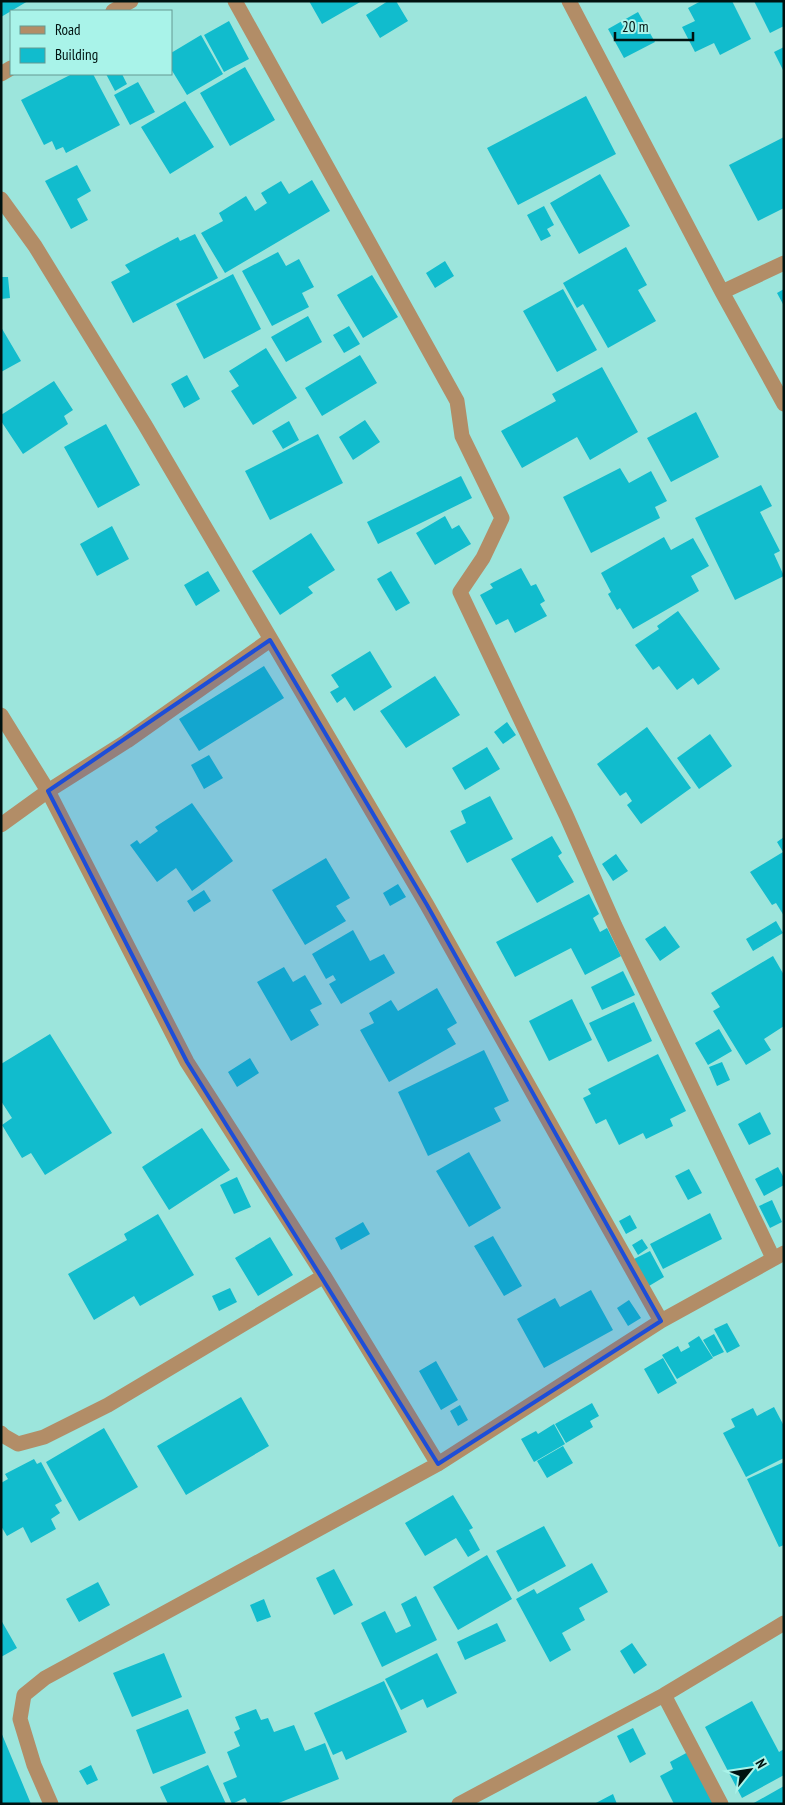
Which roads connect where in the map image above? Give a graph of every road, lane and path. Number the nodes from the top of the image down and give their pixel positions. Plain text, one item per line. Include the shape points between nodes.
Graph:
1 (131, 1) edge
2 (235, 1) edge
3 (569, 1) edge
4 (115, 10) edge
5 (1, 199) edge
6 (784, 262) edge
7 (722, 292) junction
8 (784, 404) edge
9 (270, 640) junction
10 (1, 715) edge
11 (48, 791) junction
12 (1, 826) edge
13 (778, 1255) edge
14 (324, 1276) junction
15 (661, 1321) junction
16 (1, 1433) edge
17 (438, 1464) junction
18 (784, 1623) edge
19 (664, 1695) junction
20 (51, 1804) edge
21 (459, 1804) edge
22 (721, 1804) edge

1 - 4 street
2 - 13 street via 457,401 462,436 502,518 483,558 460,592 615,926
3 - 7 street
5 - 9 street via 35,246 145,425
6 - 7 street
7 - 8 street
9 - 11 street via 127,741
9 - 15 street via 427,905
10 - 11 street
11 - 12 street
11 - 14 street via 187,1062
13 - 15 street
14 - 16 street via 108,1405 44,1437 18,1444
14 - 17 street
15 - 17 street
17 - 20 street via 45,1678 24,1695 20,1719 34,1766
18 - 19 street
19 - 21 street
19 - 22 street

